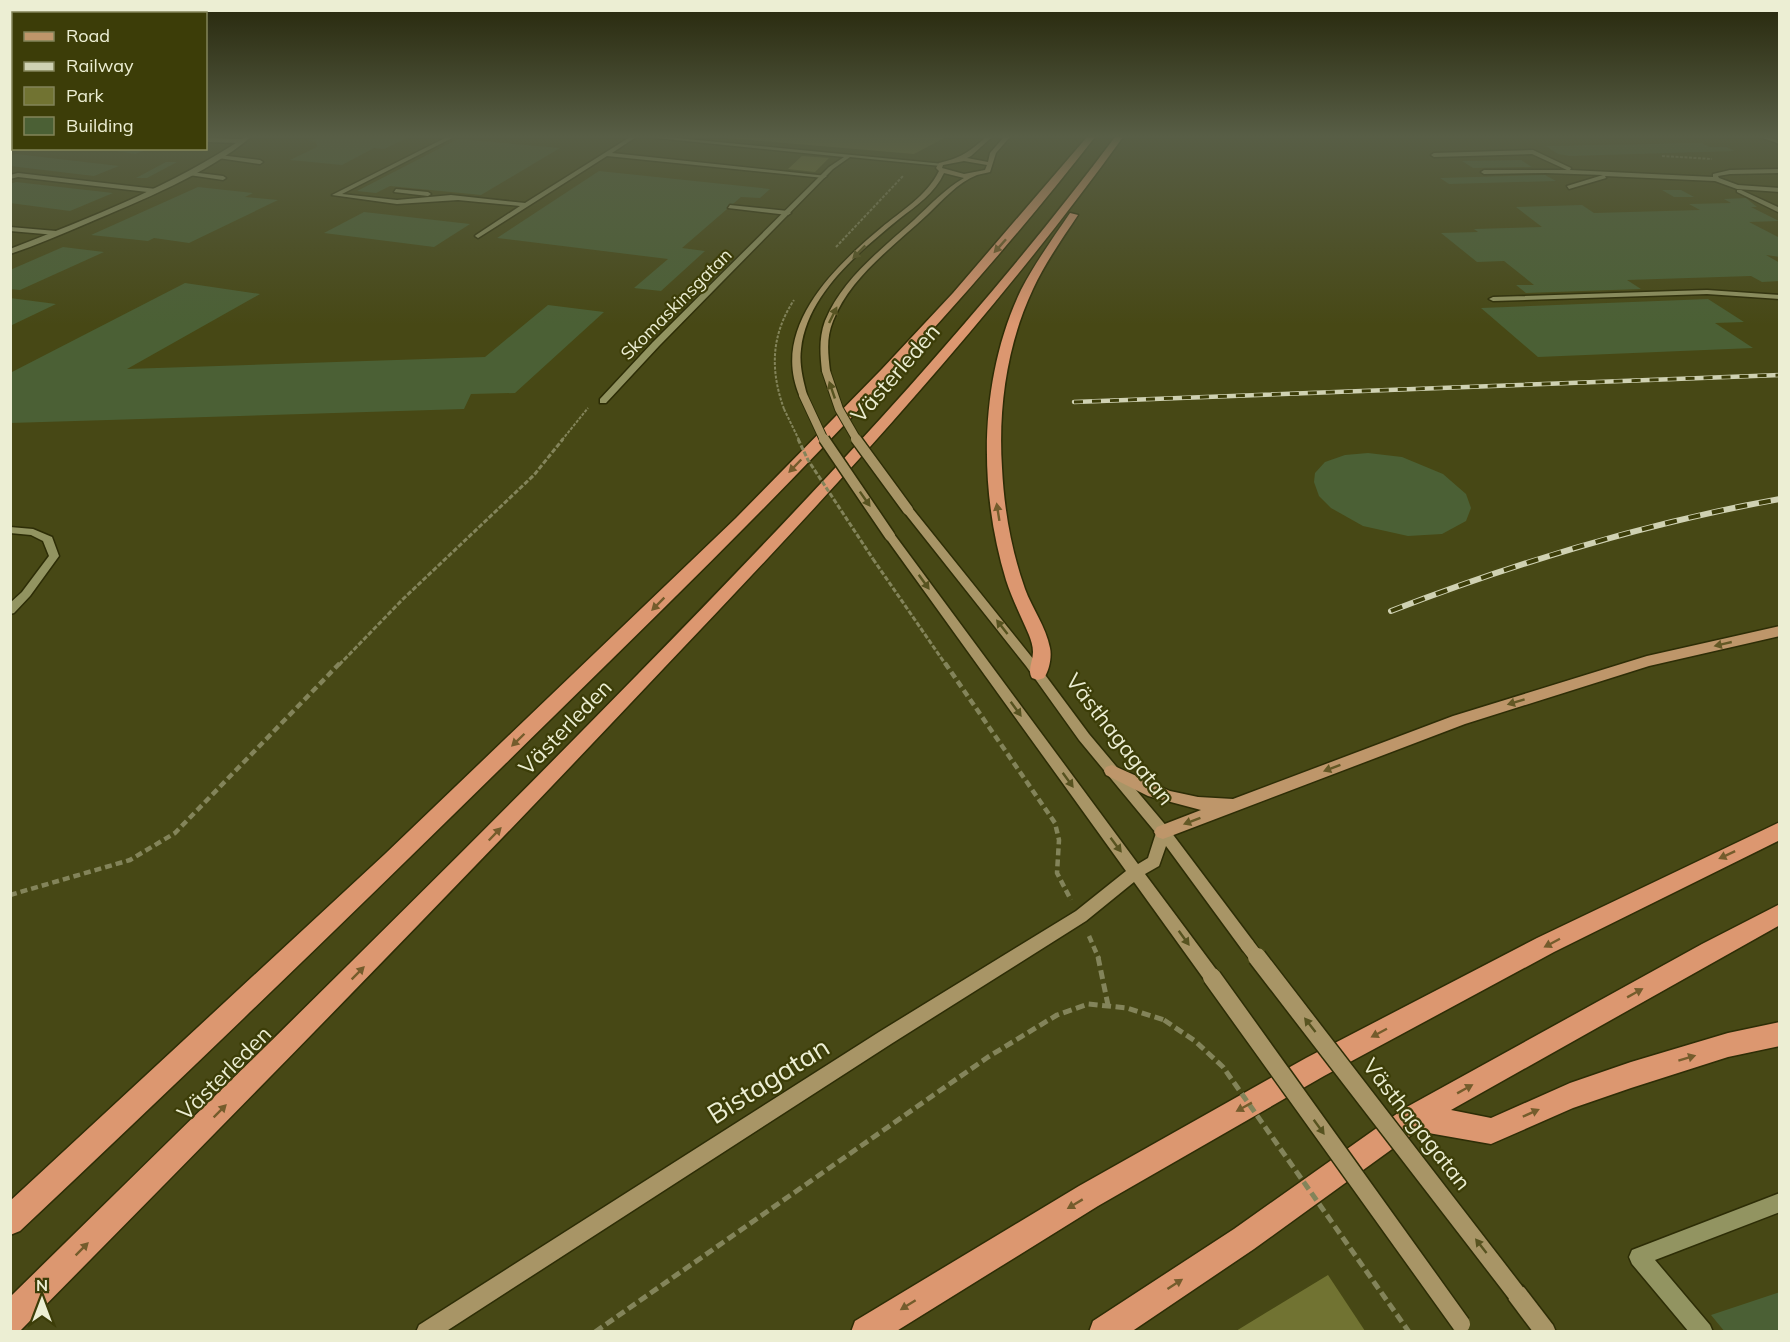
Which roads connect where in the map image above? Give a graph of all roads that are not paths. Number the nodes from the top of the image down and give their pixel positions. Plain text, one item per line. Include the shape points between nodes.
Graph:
1 (135, 200) edge
2 (376, 200) edge
3 (433, 200) edge
4 (473, 200) edge
5 (534, 200) edge
6 (801, 200) edge
7 (917, 200) edge
8 (940, 200) edge
9 (1040, 200) edge
10 (1073, 200) edge
11 (1756, 200) edge
12 (526, 205) junction
13 (1068, 206) junction
14 (730, 207) dead end
15 (1779, 211) edge
16 (788, 213) junction
17 (10, 229) edge
18 (56, 233) junction
19 (478, 236) dead end
20 (10, 252) edge
21 (1779, 297) edge
22 (1493, 299) dead end
23 (603, 401) road end
24 (10, 530) edge
25 (10, 610) edge
26 (1779, 630) edge
27 (1038, 674) junction
28 (1113, 771) junction
29 (1239, 803) junction
30 (1779, 830) edge
31 (1163, 832) junction
32 (1136, 872) junction
33 (1779, 914) edge
34 (1779, 1034) edge
35 (1414, 1117) junction
36 (1779, 1202) edge
37 (10, 1221) edge
38 (10, 1319) edge
39 (1464, 1328) edge
40 (426, 1332) edge
41 (866, 1332) edge
42 (1104, 1332) edge
43 (1546, 1332) edge
44 (1703, 1332) edge

1 - 18 street
2 - 3 street
4 - 12 street
5 - 12 street
6 - 16 street, Skomaskinsgatan
7 -> 32 main road, bridge via 821,292 806,317 797,365 803,395 827,446
27 -> 8 main road, Västhagagatan, bridge via 883,478 837,405 826,371 823,340 834,311 871,263
9 -> 37 highway, Västerleden via 906,349 707,556 433,823
10 - 13 highway, Västerleden
11 - 15 street
12 - 19 street
27 -> 13 highway via 1042,649 1022,602 1002,535 994,439 1001,373 1011,332 1035,273 1074,214
38 -> 13 highway, Västerleden via 461,869 732,587 875,433
14 - 16 street
16 - 23 street, Skomaskinsgatan
17 - 18 street
18 - 20 street
21 - 22 street via 1707,292
24 - 25 street via 48,538 54,556
26 -> 29 main road via 1647,661 1470,716
27 - 28 main road, Västhagagatan
28 - 29 main road via 1137,786 1181,801
28 - 31 main road, Västhagagatan
29 -> 31 main road
30 -> 41 highway via 1350,1048 1121,1177
31 - 32 main road, Bistagatan via 1154,862
43 -> 31 main road, Västhagagatan, bridge
32 -> 39 main road, bridge
32 - 40 main road, Bistagatan via 1081,916
35 -> 33 highway
35 -> 34 highway via 1491,1131 1570,1096 1631,1075 1728,1045
42 -> 35 highway via 1244,1239
36 - 44 street via 1639,1257

